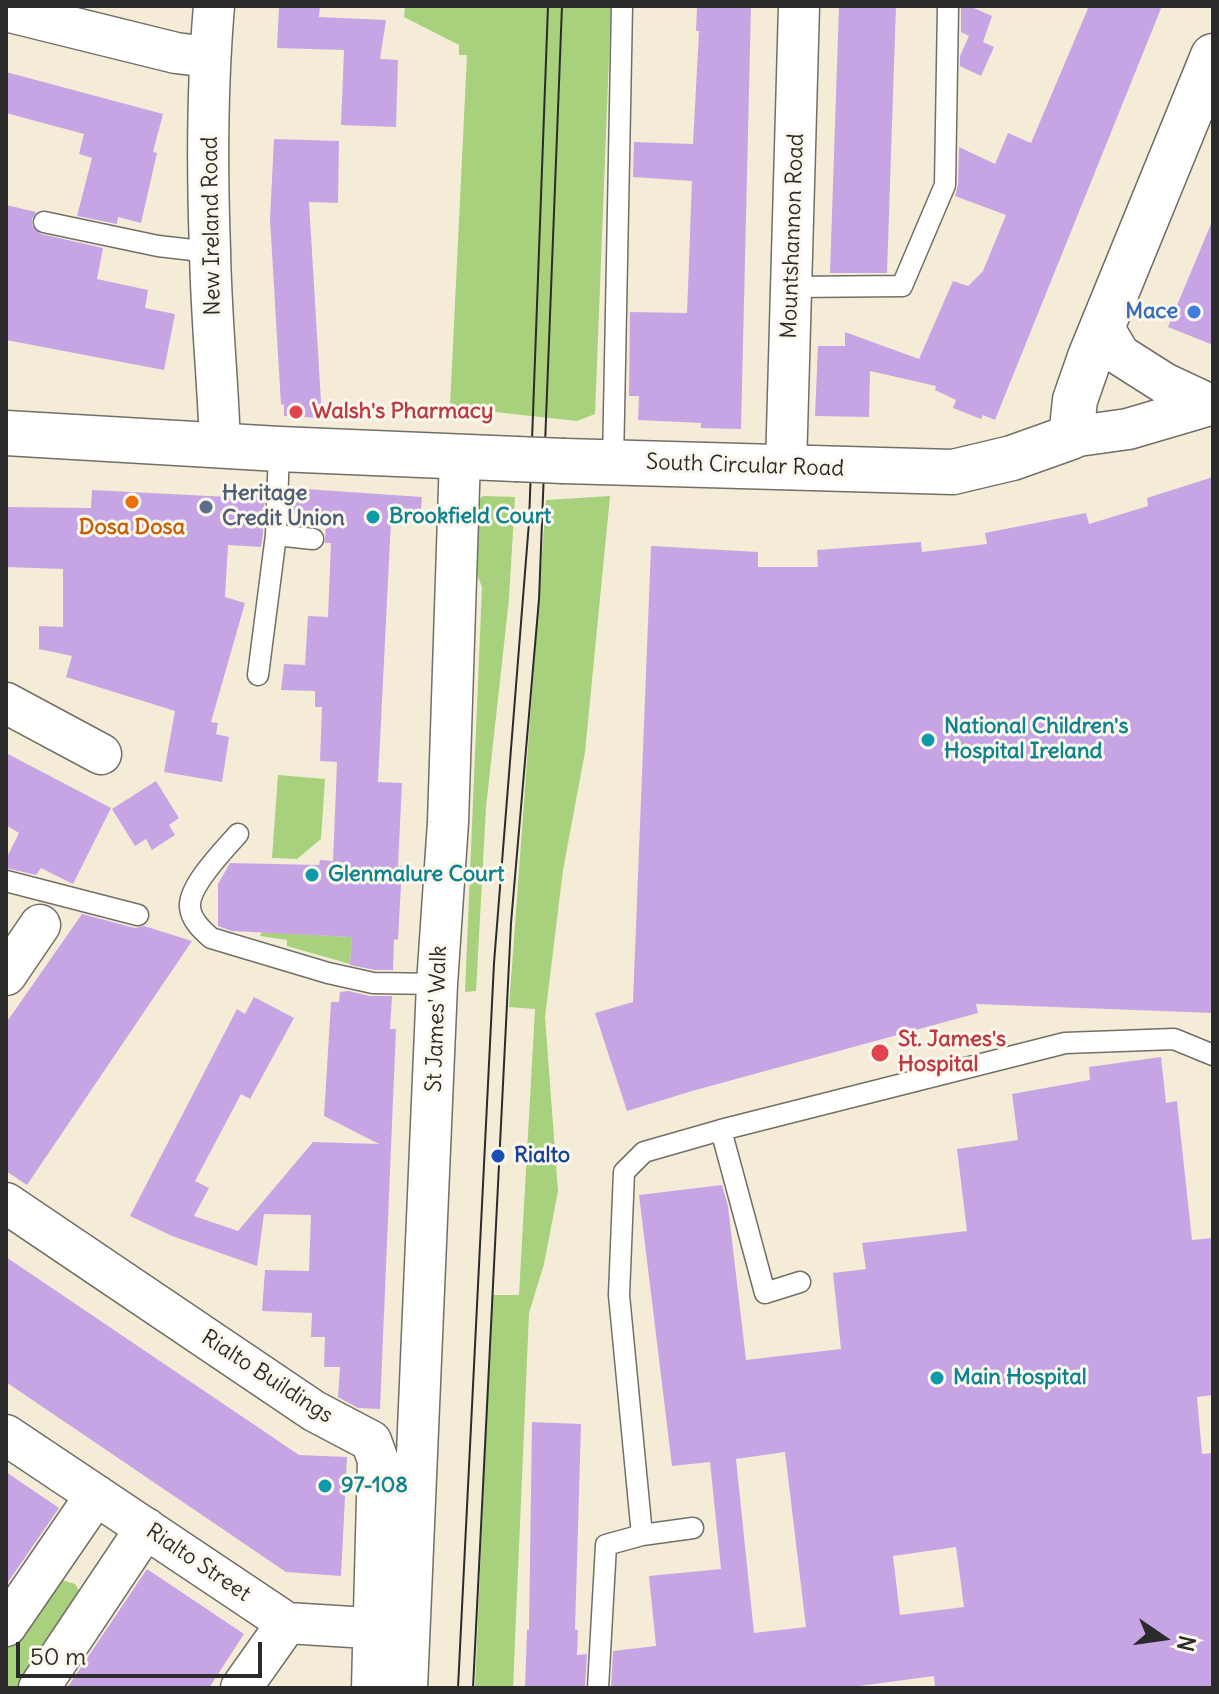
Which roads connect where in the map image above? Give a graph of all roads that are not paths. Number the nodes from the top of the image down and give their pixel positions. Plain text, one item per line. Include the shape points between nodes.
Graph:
1 (214, 6) edge
2 (622, 6) edge
3 (799, 6) edge
4 (948, 6) edge
5 (7, 14) edge
6 (1213, 56) edge
7 (209, 57) junction
8 (44, 222) dead end
9 (210, 252) junction
10 (792, 287) junction
11 (1102, 325) junction
12 (1212, 405) edge
13 (6, 433) edge
14 (1071, 437) junction
15 (220, 446) junction
16 (279, 449) junction
17 (460, 457) junction
18 (613, 463) junction
19 (786, 467) junction
20 (276, 535) junction
21 (313, 539) dead end
22 (258, 675) dead end
23 (6, 703) edge
24 (101, 754) dead end
25 (238, 834) dead end
26 (6, 881) edge
27 (138, 915) dead end
28 (40, 925) dead end
29 (6, 975) edge
30 (437, 984) junction
31 (1213, 1055) edge
32 (721, 1130) junction
33 (6, 1203) edge
34 (800, 1282) dead end
35 (6, 1435) edge
36 (96, 1495) junction
37 (146, 1528) junction
38 (693, 1528) dead end
39 (642, 1535) junction
40 (287, 1623) junction
41 (6, 1626) edge
42 (392, 1630) junction
43 (39, 1688) edge
44 (241, 1688) edge
45 (372, 1688) edge
46 (407, 1688) edge
47 (598, 1688) edge

1 - 7 street, New Ireland Road
2 - 18 lane
3 - 10 street, Mountshannon Road
4 - 10 lane via 945,185 902,286
5 - 7 street
6 - 11 main road
7 - 9 street, New Ireland Road
8 - 9 lane
9 - 15 street, New Ireland Road
10 - 19 street, Mountshannon Road
11 - 12 street via 1120,355
11 - 14 main road via 1075,400
12 - 14 street via 1117,432
13 - 15 main road, South Circular Road
14 - 19 main road, South Circular Road via 953,472
15 - 16 main road, South Circular Road
16 - 17 main road, South Circular Road
16 - 20 lane
17 - 18 main road, South Circular Road, bridge
17 - 30 street, St James' Walk
18 - 19 main road, South Circular Road
20 - 21 lane
20 - 22 lane
23 - 24 street
25 - 30 lane via 193,893 190,906 197,926 211,938 373,983
26 - 27 lane
28 - 29 street
30 - 42 street, St James' Walk via 412,1581
31 - 32 lane via 1174,1039 1065,1043
32 - 34 lane via 765,1293
32 - 39 lane via 644,1152 624,1172 619,1295
33 - 42 street, Rialto Buildings via 314,1411 371,1441 378,1460
35 - 36 street, Rialto Street
36 - 37 street, Rialto Street
36 - 41 street
37 - 40 street, Rialto Street
37 - 43 street
38 - 39 lane
39 - 47 lane via 606,1545
40 - 42 street, Rialto Street
40 - 44 street
42 - 45 street
42 - 46 street

